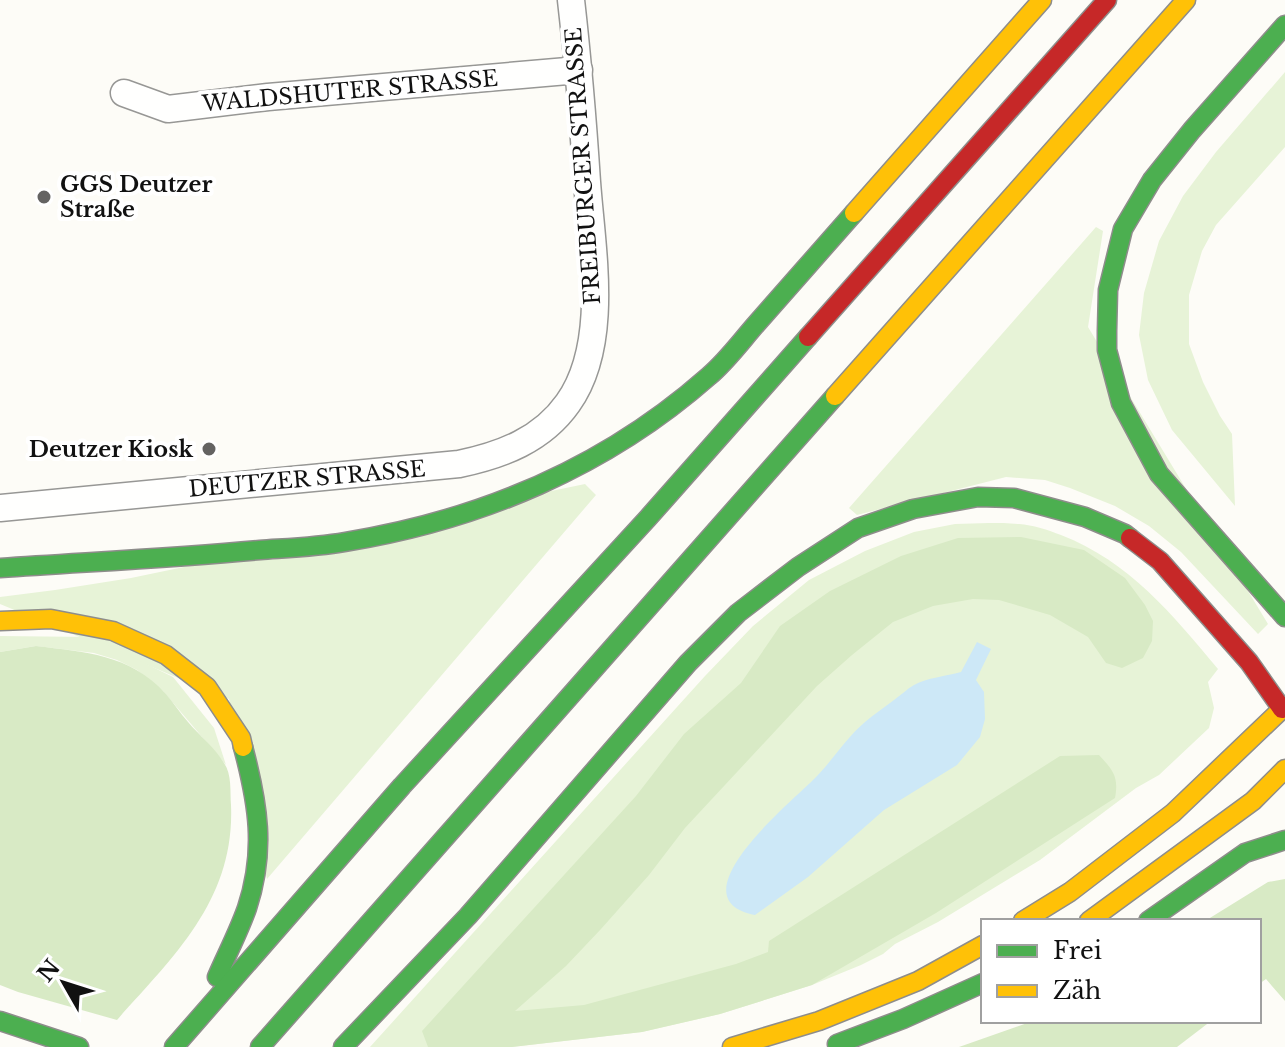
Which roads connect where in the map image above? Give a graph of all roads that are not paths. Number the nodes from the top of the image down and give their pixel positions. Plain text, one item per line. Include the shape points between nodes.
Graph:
1 (571, 0) edge
2 (1042, 0) edge
3 (1107, 0) edge
4 (1186, 0) edge
5 (1285, 25) edge
6 (579, 70) junction
7 (124, 93) dead end
8 (712, 374) junction
9 (582, 379) joint
10 (699, 403) dead end
11 (673, 460) dead end
12 (0, 508) edge
13 (648, 518) junction
14 (0, 568) edge
15 (1285, 617) edge
16 (0, 621) edge
17 (1284, 709) edge
18 (1285, 769) edge
19 (1285, 840) edge
20 (1026, 919) edge
21 (1092, 919) edge
22 (1151, 919) edge
23 (981, 946) edge
24 (981, 984) edge
25 (0, 1021) edge
26 (192, 1025) junction
27 (73, 1046) edge
28 (174, 1047) edge
29 (260, 1047) edge
30 (343, 1047) edge
31 (732, 1047) edge
32 (829, 1047) edge

1 - 6 street, FREIBURGER STRASSE
2 - 8 main road
3 - 13 main road
4 - 29 main road
5 - 15 main road via 1152,180 1123,229 1108,290 1107,350 1121,403 1159,474
6 - 7 street, WALDSHUTER STRASSE via 168,109
6 - 9 street, FREIBURGER STRASSE via 595,298
8 - 10 main road
8 - 14 main road via 663,414 564,475 429,524 336,543
9 - 12 street, DEUTZER STRASSE via 550,424 522,444 470,462
11 - 13 main road
13 - 26 main road
16 - 26 main road via 51,619 113,631 166,655 207,687 241,738 255,791 257,869 247,908
17 - 20 main road via 1173,813
17 - 30 main road via 1160,561 1125,534 1085,517 1014,498 978,497 913,509 858,528 738,613 688,663 468,916
18 - 21 main road via 1253,801
19 - 22 main road via 1245,853
23 - 31 main road via 918,981 819,1021
24 - 32 main road
25 - 27 main road
26 - 28 main road

